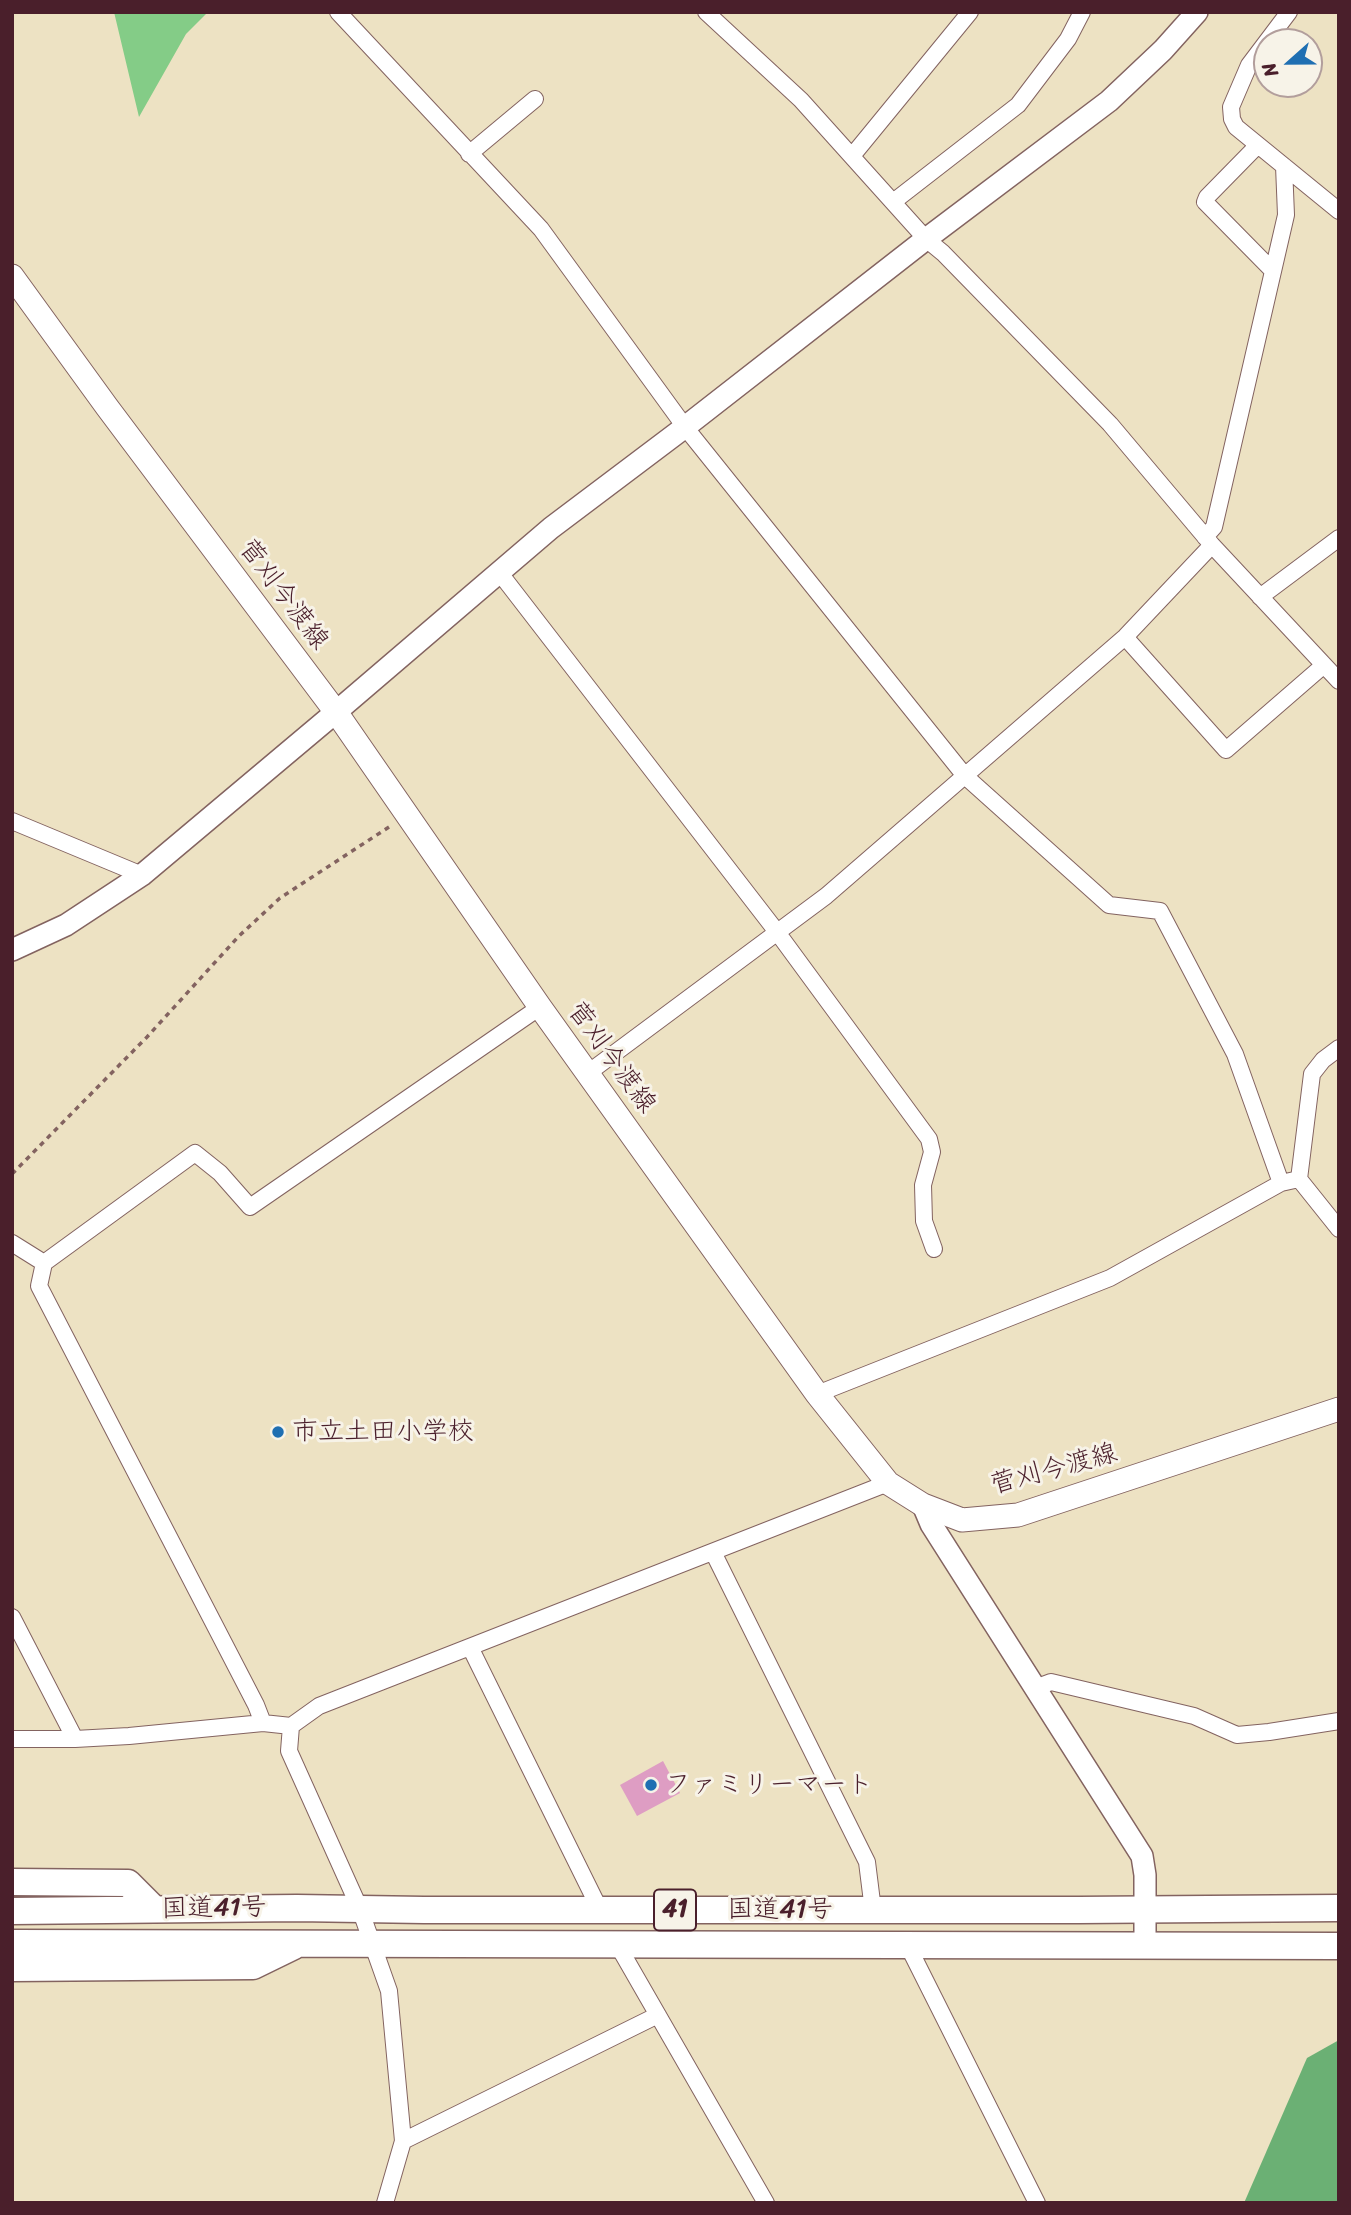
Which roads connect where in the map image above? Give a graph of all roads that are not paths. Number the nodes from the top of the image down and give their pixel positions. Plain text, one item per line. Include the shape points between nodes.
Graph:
1 (338, 12) edge
2 (706, 12) edge
3 (970, 12) edge
4 (1082, 12) edge
5 (1197, 12) edge
6 (1289, 12) edge
7 (536, 99) dead end
8 (1258, 145) junction
9 (469, 154) junction
10 (852, 156) junction
11 (1283, 166) junction
12 (893, 202) junction
13 (1339, 211) edge
14 (926, 239) junction
15 (1273, 271) junction
16 (12, 276) edge
17 (685, 427) junction
18 (1339, 538) edge
19 (1208, 541) junction
20 (499, 572) junction
21 (1260, 597) junction
22 (1125, 636) junction
23 (1324, 665) junction
24 (1339, 681) edge
25 (336, 712) junction
26 (965, 776) junction
27 (13, 822) edge
28 (142, 874) junction
29 (777, 932) junction
30 (12, 950) edge
31 (540, 1007) junction
32 (1339, 1048) edge
33 (588, 1073) junction
34 (1299, 1179) junction
35 (1281, 1183) junction
36 (1339, 1229) edge
37 (12, 1243) edge
38 (934, 1249) dead end
39 (44, 1264) junction
40 (817, 1394) junction
41 (1339, 1409) edge
42 (888, 1483) junction
43 (923, 1505) junction
44 (713, 1552) junction
45 (12, 1617) edge
46 (470, 1647) junction
47 (1035, 1688) junction
48 (1339, 1721) edge
49 (263, 1723) junction
50 (291, 1726) junction
51 (12, 1739) edge
52 (75, 1739) junction
53 (12, 1882) edge
54 (1339, 1908) edge
55 (154, 1909) junction
56 (360, 1909) junction
57 (1144, 1909) junction
58 (600, 1910) junction
59 (873, 1910) junction
60 (12, 1911) edge
61 (12, 1943) edge
62 (299, 1944) junction
63 (372, 1944) junction
64 (617, 1944) junction
65 (907, 1944) junction
66 (1145, 1945) junction
67 (1339, 1946) edge
68 (12, 1968) edge
69 (658, 2015) junction
70 (403, 2141) junction
71 (385, 2203) edge
72 (766, 2203) edge
73 (1037, 2203) edge

1 - 9 street
2 - 10 street via 801,100
3 - 10 street
4 - 12 street via 1068,39 1018,105
5 - 14 street via 1109,101
6 - 8 street via 1249,65 1231,107 1236,127
7 - 9 street
8 - 11 street
8 - 15 street via 1205,202
9 - 17 street via 541,229
10 - 12 street
11 - 13 street
11 - 15 street via 1286,215
12 - 14 street
14 - 17 street
14 - 19 street via 1110,424
15 - 19 street
16 - 25 main road, 菅刈今渡線
17 - 20 street via 551,527
17 - 26 street
18 - 21 street
19 - 21 street
19 - 22 street
20 - 25 street
20 - 29 street
21 - 23 street
22 - 23 street via 1226,750
22 - 26 street
23 - 24 street
25 - 28 street
25 - 31 main road, 菅刈今渡線
26 - 29 street via 826,896
26 - 35 street via 1109,905 1160,911 1235,1054
27 - 28 street
28 - 30 street via 66,925
29 - 33 street
29 - 38 street via 929,1139 932,1152 923,1185 924,1221
31 - 33 main road, 菅刈今渡線
31 - 39 street via 250,1208 220,1173 195,1153
32 - 34 street via 1312,1074
33 - 40 main road, 菅刈今渡線
34 - 35 street
34 - 36 street
35 - 40 street via 1110,1278
37 - 39 street
39 - 49 street via 39,1286
40 - 42 main road, 菅刈今渡線
41 - 43 main road, 菅刈今渡線 via 1018,1515 962,1520
42 - 43 main road, 菅刈今渡線
42 - 44 street
43 - 47 street
44 - 46 street
44 - 59 street via 867,1861
45 - 52 street
46 - 50 street via 319,1706
46 - 58 street
47 - 48 street via 1051,1682 1194,1716 1237,1735
47 - 57 street via 1142,1856
49 - 50 street
49 - 52 street
50 - 56 street via 289,1751
51 - 52 street
53 - 55 highway via 128,1883
54 - 57 highway, 国道41号 / 41
55 - 56 highway, 国道41号 / 41
55 - 60 highway, 国道41号 / 41
56 - 58 highway, 国道41号 / 41
56 - 63 street
57 - 59 highway, 国道41号 / 41
57 - 66 street
58 - 59 highway, 国道41号 / 41
61 - 62 highway, 国道41号 / 41
62 - 63 highway, 国道41号 / 41
62 - 68 highway via 253,1966
63 - 64 highway, 国道41号 / 41
63 - 70 street via 389,1991
64 - 65 highway, 国道41号 / 41
64 - 69 street
65 - 66 highway, 国道41号 / 41
65 - 73 street
66 - 67 highway, 国道41号 / 41
69 - 70 street
69 - 72 street
70 - 71 street

